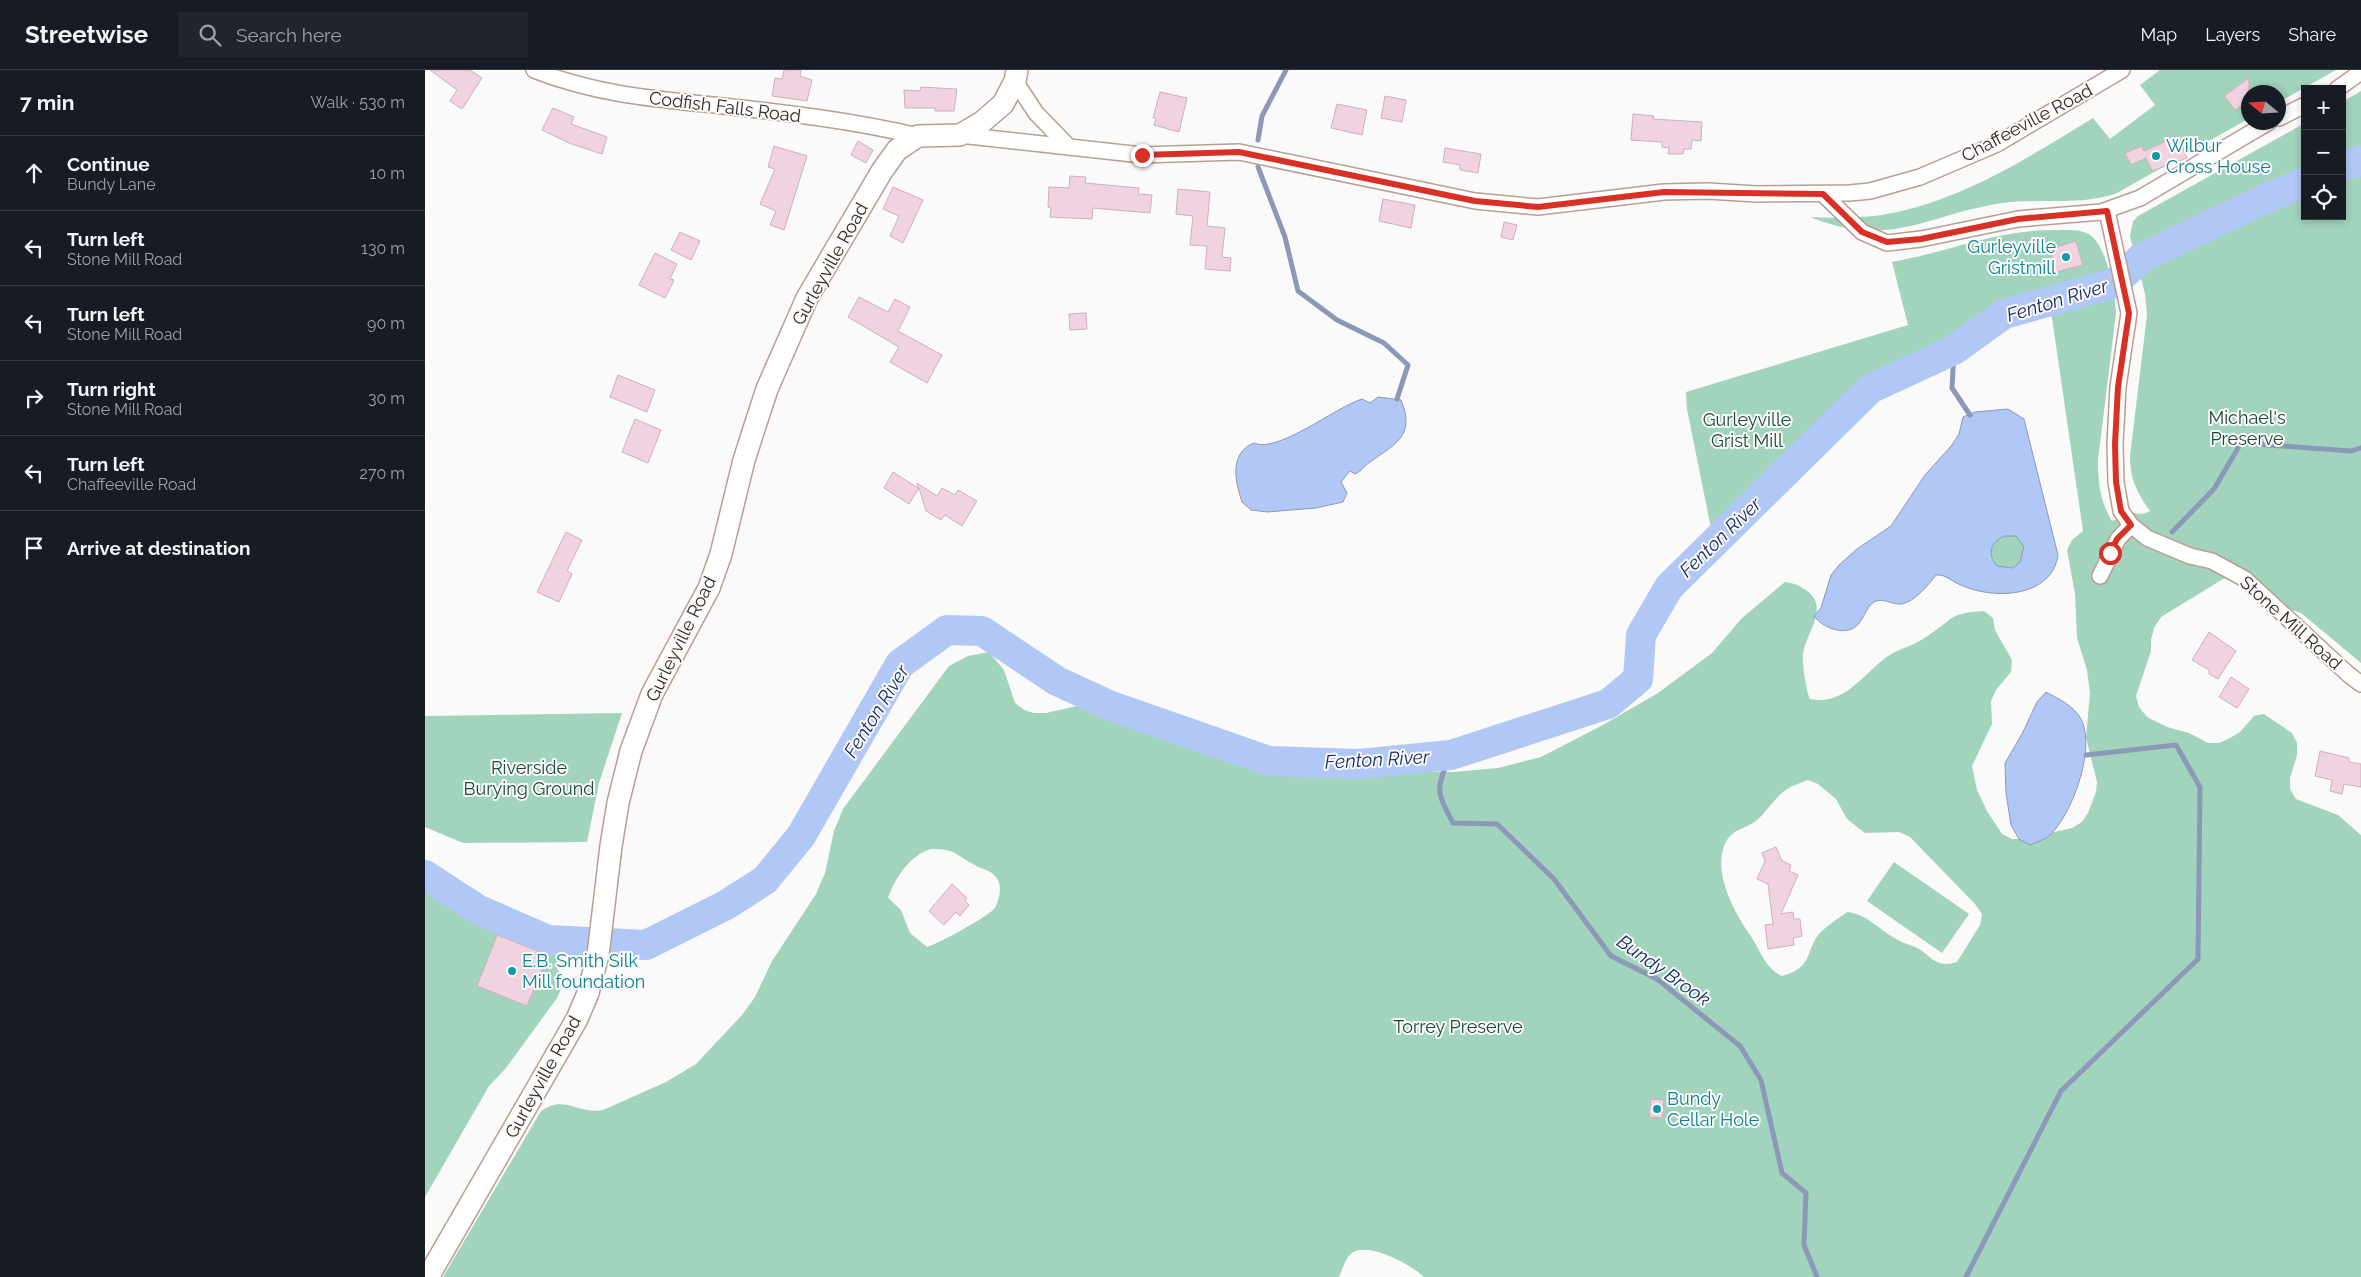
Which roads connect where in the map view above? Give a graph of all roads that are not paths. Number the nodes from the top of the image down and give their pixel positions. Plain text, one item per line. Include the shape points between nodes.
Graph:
1 (534, 70) edge
2 (2122, 70) edge
3 (2361, 72) edge
4 (1016, 76) edge
5 (2343, 85) edge
6 (2301, 107) edge
7 (2286, 114) edge
8 (2256, 130) edge
9 (960, 135) junction
10 (918, 136) junction
11 (1069, 147) junction
12 (1823, 194) junction
13 (2107, 211) junction
14 (2131, 525) junction
15 (2100, 576) dead end
16 (2361, 684) edge
17 (428, 1277) edge

1 - 10 street, Codfish Falls Road via 607,93 779,112
2 - 12 street, Chaffeeville Road via 1997,144 1920,177 1870,191
3 - 5 street
4 - 9 street via 1003,104
4 - 11 street via 1036,113
6 - 7 street
8 - 13 street via 2146,195
9 - 10 street
9 - 11 street, Chaffeeville Road
10 - 17 street, Gurleyville Road via 897,150 882,171 807,298 767,389 709,588 652,694 631,751 615,818 598,955 588,993 577,1019
11 - 12 street, Chaffeeville Road via 1142,155 1239,152 1475,201 1538,207 1664,192
12 - 13 street via 1862,232 1887,242 1921,239 2018,219
13 - 14 street, Stone Mill Road via 2129,313 2118,387 2115,444 2121,511
14 - 15 street via 2117,539
14 - 16 street, Stone Mill Road via 2147,538 2219,564 2245,578

